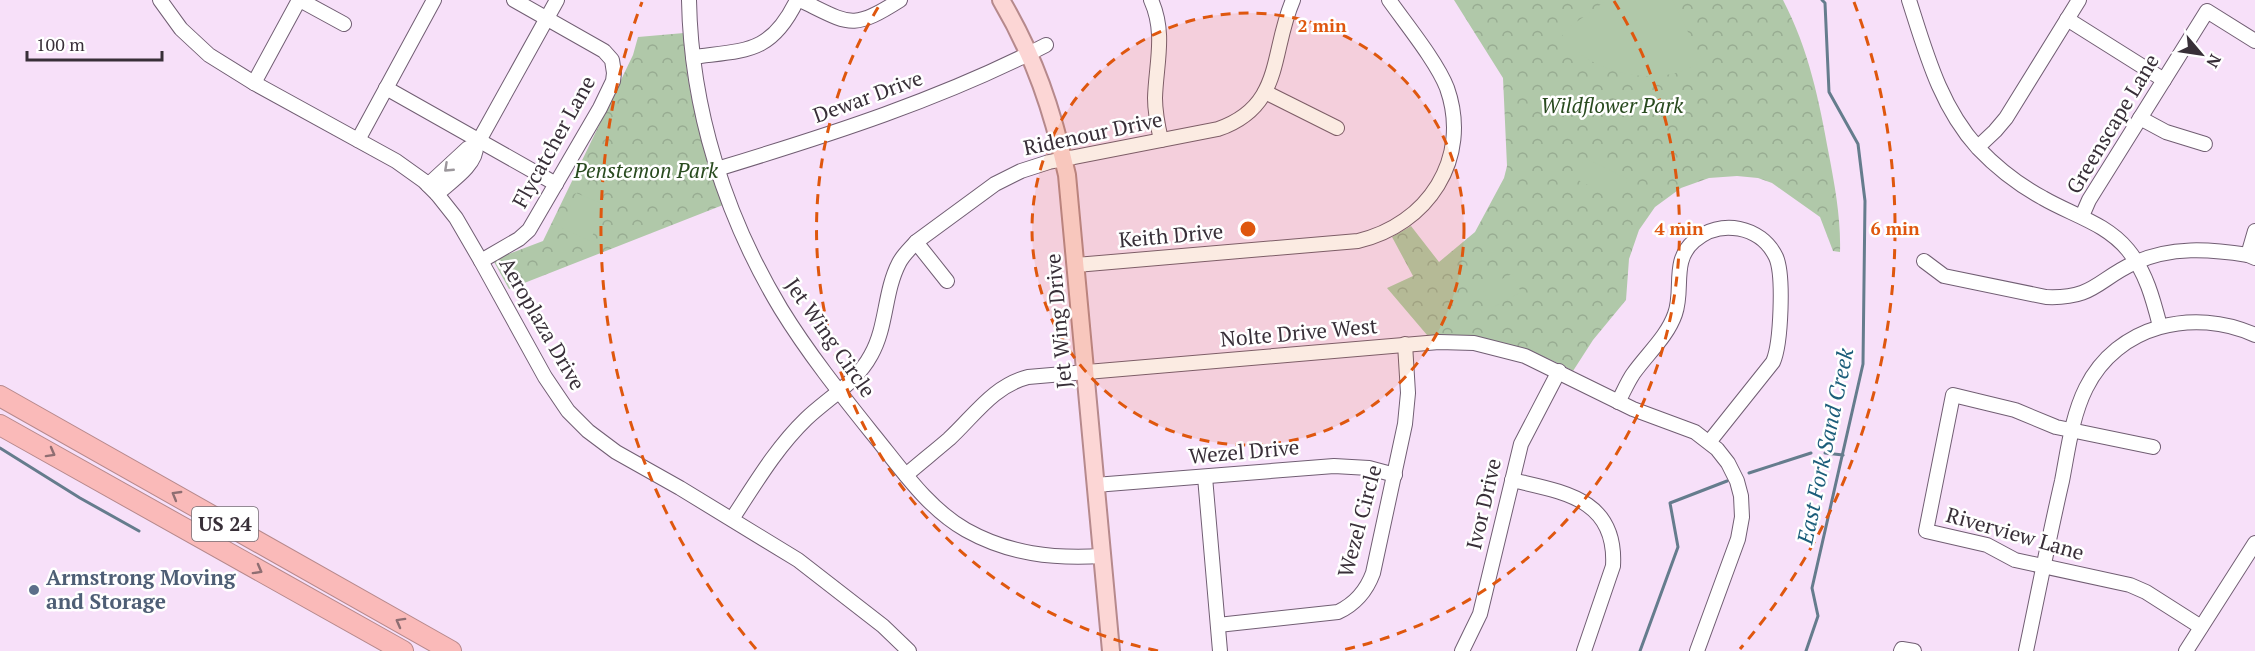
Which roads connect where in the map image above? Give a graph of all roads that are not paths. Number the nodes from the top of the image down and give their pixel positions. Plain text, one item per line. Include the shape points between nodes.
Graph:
1 (159, 0) edge
2 (300, 0) edge
3 (434, 0) edge
4 (514, 0) edge
5 (557, 0) edge
6 (689, 0) edge
7 (798, 0) edge
8 (900, 0) edge
9 (1001, 0) edge
10 (1151, 0) edge
11 (1293, 0) edge
12 (1389, 0) edge
13 (1910, 0) edge
14 (2079, 0) edge
15 (547, 18) junction
16 (2067, 19) junction
17 (344, 24) dead end
18 (2255, 41) edge
19 (1046, 45) dead end
20 (1030, 53) junction
21 (693, 57) junction
22 (2164, 80) junction
23 (254, 83) junction
24 (386, 88) junction
25 (1265, 92) junction
26 (2140, 118) junction
27 (1337, 128) dead end
28 (845, 130) junction
29 (358, 140) junction
30 (1161, 140) junction
31 (850, 143) dead end
32 (478, 144) junction
33 (2205, 144) dead end
34 (1978, 147) junction
35 (1064, 160) junction
36 (717, 170) junction
37 (556, 184) junction
38 (433, 190) junction
39 (2082, 216) junction
40 (2255, 231) edge
41 (916, 242) junction
42 (2252, 257) edge
43 (481, 261) junction
44 (1924, 261) dead end
45 (2136, 262) junction
46 (1076, 265) junction
47 (777, 273) dead end
48 (764, 280) junction
49 (947, 281) dead end
50 (2160, 326) junction
51 (2255, 335) edge
52 (1405, 344) junction
53 (1559, 371) junction
54 (1086, 372) junction
55 (840, 392) junction
56 (0, 396) edge
57 (1618, 402) junction
58 (0, 425) edge
59 (2072, 431) junction
60 (1710, 441) junction
61 (2153, 447) dead end
62 (906, 475) junction
63 (1395, 475) junction
64 (1205, 477) junction
65 (1512, 480) junction
66 (1095, 485) junction
67 (732, 519) junction
68 (996, 528) dead end
69 (991, 542) junction
70 (2255, 543) edge
71 (1102, 556) junction
72 (2043, 566) junction
73 (1218, 625) junction
74 (2201, 627) junction
75 (403, 651) edge
76 (451, 651) edge
77 (909, 651) edge
78 (1111, 651) edge
79 (1220, 651) edge
80 (1462, 651) edge
81 (1584, 651) edge
82 (1697, 651) edge
83 (1902, 651) edge
84 (1914, 651) edge
85 (2026, 651) edge
86 (2186, 651) edge

1 - 23 street, Aeroplaza Drive via 195,44
2 - 17 street
2 - 23 street
3 - 24 street
4 - 15 street, Flycatcher Lane
5 - 15 street
6 - 21 street, Jet Wing Circle
7 - 8 street via 854,21 874,17
7 - 21 street via 783,26 754,48
9 - 20 main road, Jet Wing Drive
10 - 30 street via 1160,40 1155,99
11 - 25 street, Ridenour Drive
12 - 46 street, Keith Drive via 1441,75 1453,115 1447,167 1428,200 1410,218 1383,234 1358,241
13 - 34 street via 1937,85
14 - 16 street
15 - 32 street
15 - 37 street, Flycatcher Lane via 604,51 614,67 600,108
16 - 22 street
16 - 34 street via 2006,118
18 - 22 street, Greenscape Lane via 2207,11
19 - 20 street, Dewar Drive
20 - 28 street, Dewar Drive
20 - 35 main road, Jet Wing Drive via 1045,90
21 - 36 street, Jet Wing Circle
22 - 26 street, Greenscape Lane
23 - 29 street, Aeroplaza Drive
24 - 29 street
24 - 32 street
25 - 27 street
25 - 30 street, Ridenour Drive via 1256,106 1232,124
26 - 33 street via 2166,132
26 - 39 street, Greenscape Lane
28 - 31 street
28 - 36 street, Dewar Drive
29 - 38 street, Aeroplaza Drive via 396,161
30 - 35 street, Ridenour Drive
32 - 37 street
32 - 38 street via 477,154 468,166
34 - 39 street via 2028,189
35 - 41 street, Ridenour Drive via 1034,166 1002,180
35 - 46 main road, Jet Wing Drive
36 - 48 street, Jet Wing Circle
37 - 43 street, Flycatcher Lane via 523,236
38 - 43 street, Aeroplaza Drive via 456,218
39 - 45 street via 2119,241
40 - 42 street
41 - 49 street
41 - 55 street, Ridenour Drive via 895,271 872,354
42 - 45 street via 2187,250
43 - 67 street, Aeroplaza Drive via 544,378 577,421 616,452
44 - 45 street via 1944,276 2046,297 2082,294
45 - 50 street
46 - 54 main road, Jet Wing Drive
47 - 48 street
48 - 55 street, Jet Wing Circle via 798,336
50 - 51 street via 2205,321
50 - 59 street via 2132,338 2101,365 2080,400
52 - 53 street, Nolte Drive West via 1458,342 1491,346
52 - 54 street, Nolte Drive West
52 - 63 street, Wezel Circle via 1406,424
53 - 57 street, Nolte Drive West
53 - 65 street, Ivor Drive via 1524,436
54 - 62 street, Nolte Drive West via 1028,377 1008,385
54 - 66 main road, Jet Wing Drive
55 - 62 street, Jet Wing Circle
55 - 67 street, Ridenour Drive via 793,433
76 -> 56 highway, US 24
57 - 60 street, Nolte Drive West
57 - 60 street via 1633,373 1674,318 1680,265 1686,250 1710,231 1726,227 1747,231 1764,242 1778,264 1777,351 1773,362
58 -> 75 highway, US 24
59 - 61 street
59 - 72 street
59 - 72 street, Riverview Lane via 2044,424 2015,410 1953,395 1926,531 1987,545 2015,560
60 - 82 street via 1737,481 1742,517 1738,539
62 - 69 street, Jet Wing Circle via 950,520
63 - 64 street, Wezel Drive via 1345,466
63 - 73 street, Wezel Circle via 1373,573 1364,591 1348,607 1325,615
64 - 66 street, Wezel Drive
64 - 73 street
65 - 80 street, Ivor Drive via 1480,615
65 - 81 street via 1578,498 1593,509 1609,534 1613,566
66 - 71 main road, Jet Wing Drive
67 - 77 street, Aeroplaza Drive via 813,570
68 - 69 street
69 - 71 street, Jet Wing Circle via 1044,556
70 - 74 street
71 - 78 main road, Jet Wing Drive
72 - 74 street, Riverview Lane via 2130,585
72 - 85 street
73 - 79 street
74 - 86 street
83 - 84 street

